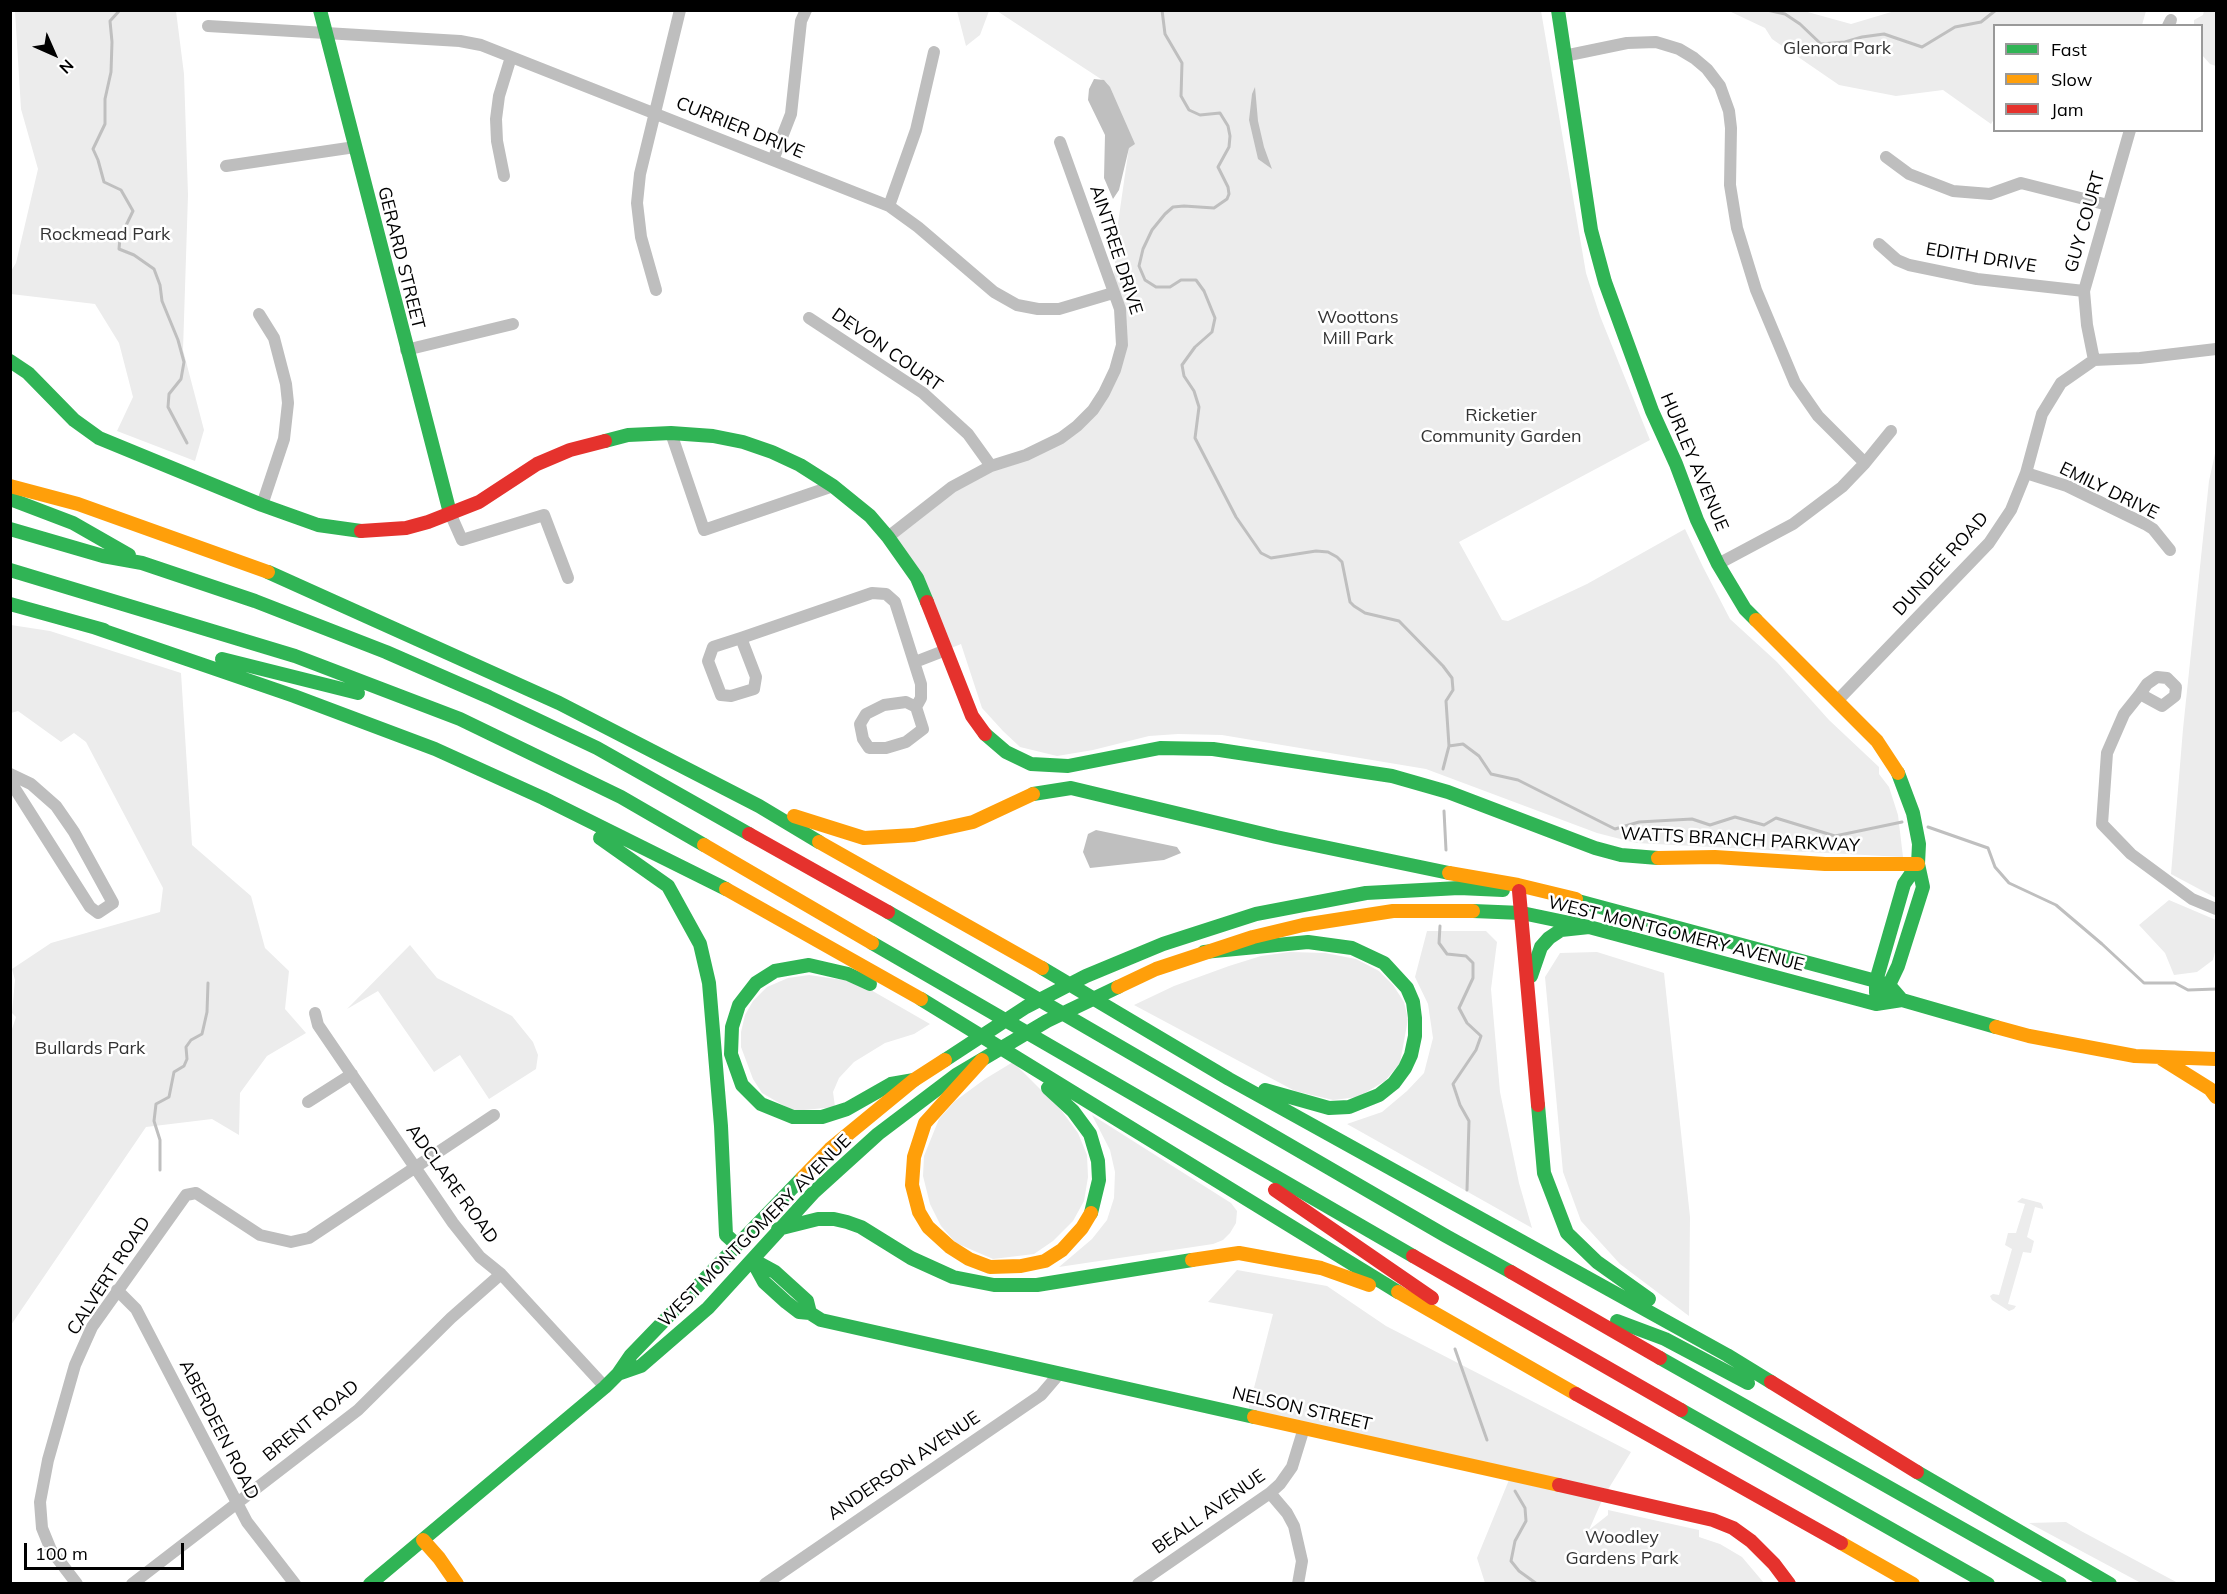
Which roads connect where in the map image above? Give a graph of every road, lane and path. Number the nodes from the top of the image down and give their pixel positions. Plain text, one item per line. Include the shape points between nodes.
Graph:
1 (320, 10) edge
2 (680, 10) edge
3 (806, 10) edge
4 (1558, 10) edge
5 (208, 26) dead end
6 (325, 31) junction
7 (934, 52) dead end
8 (1564, 56) junction
9 (511, 57) junction
10 (654, 113) junction
11 (2129, 132) edge
12 (1060, 142) dead end
13 (355, 147) junction
14 (1886, 157) dead end
15 (773, 160) junction
16 (226, 166) dead end
17 (504, 176) dead end
18 (2108, 205) junction
19 (889, 206) junction
20 (1879, 244) dead end
21 (656, 290) dead end
22 (2084, 291) junction
23 (1113, 293) junction
24 (259, 314) dead end
25 (809, 318) dead end
26 (513, 324) dead end
27 (2217, 349) edge
28 (406, 350) junction
29 (2094, 360) junction
30 (10, 361) edge
31 (1891, 431) dead end
32 (671, 433) junction
33 (1865, 463) junction
34 (991, 466) junction
35 (2026, 473) junction
36 (10, 486) edge
37 (834, 486) junction
38 (10, 499) edge
39 (262, 505) junction
40 (450, 513) junction
41 (10, 529) edge
42 (888, 537) junction
43 (2170, 550) dead end
44 (142, 563) junction
45 (1718, 564) junction
46 (10, 570) edge
47 (568, 579) dead end
48 (10, 604) edge
49 (93, 627) junction
50 (741, 638) junction
51 (946, 650) junction
52 (915, 662) junction
53 (2139, 694) dead end
54 (1837, 701) junction
55 (916, 706) junction
56 (460, 719) junction
57 (10, 774) edge
58 (10, 781) edge
59 (543, 798) junction
60 (759, 806) junction
61 (1918, 864) junction
62 (1519, 891) junction
63 (1576, 899) junction
64 (2217, 909) edge
65 (1522, 914) junction
66 (1589, 927) junction
67 (1204, 952) junction
68 (1528, 982) junction
69 (1883, 983) junction
70 (1902, 1000) junction
71 (1875, 1004) junction
72 (315, 1013) dead end
73 (949, 1016) junction
74 (1012, 1055) junction
75 (2161, 1058) junction
76 (2217, 1059) edge
77 (982, 1060) junction
78 (352, 1074) junction
79 (1229, 1079) junction
80 (914, 1080) junction
81 (2217, 1097) edge
82 (1144, 1099) junction
83 (308, 1102) dead end
84 (494, 1115) dead end
85 (416, 1167) junction
86 (778, 1229) junction
87 (737, 1245) junction
88 (752, 1260) junction
89 (501, 1274) junction
90 (117, 1290) junction
91 (1410, 1300) junction
92 (1566, 1302) junction
93 (1727, 1355) junction
94 (618, 1374) junction
95 (1059, 1374) junction
96 (605, 1387) junction
97 (1586, 1401) junction
98 (1304, 1428) junction
99 (1913, 1470) junction
100 (1270, 1493) junction
101 (236, 1504) junction
102 (423, 1540) junction
103 (1774, 1564) junction
104 (77, 1584) edge
105 (132, 1584) edge
106 (295, 1584) edge
107 (370, 1584) edge
108 (457, 1584) edge
109 (765, 1584) edge
110 (1138, 1584) edge
111 (1298, 1584) edge
112 (1779, 1584) edge
113 (1789, 1584) edge
114 (1913, 1584) edge
115 (1988, 1584) edge
116 (2060, 1584) edge
117 (2110, 1584) edge

1 - 6 main road, GERARD STREET
2 - 10 street
3 - 15 street via 801,21 791,114
4 - 8 main road, HURLEY AVENUE
5 - 6 street, CURRIER DRIVE
6 - 9 street, CURRIER DRIVE via 460,40
6 - 13 main road, GERARD STREET
7 - 19 street via 916,129
8 - 33 street via 1627,43 1656,42 1679,49 1707,69 1720,87 1729,111 1730,181 1737,228 1756,290 1796,383 1818,416
8 - 45 main road, HURLEY AVENUE via 1592,230 1605,282 1652,411
9 - 10 street, CURRIER DRIVE
9 - 17 street via 496,119
10 - 15 street, CURRIER DRIVE
10 - 21 street via 637,202 641,237
11 - 18 street, GUY COURT
12 - 23 street, AINTREE DRIVE
13 - 16 street
13 - 28 main road, GERARD STREET
14 - 18 street via 1909,174 1953,191 1990,194 2021,183
15 - 19 street, CURRIER DRIVE
18 - 22 street, GUY COURT
19 - 23 street, CURRIER DRIVE via 994,292 1017,305 1059,309
20 - 22 street, EDITH DRIVE via 1909,265 1977,279
22 - 29 street, GUY COURT
23 - 34 street, AINTREE DRIVE via 1120,309 1122,345 1115,370 1093,410 1077,426 1043,448
24 - 39 street via 274,338 288,403 284,439
25 - 34 street, DEVON COURT via 923,393 968,434
26 - 28 street
27 - 29 street
28 - 40 main road, GERARD STREET
29 - 35 street, DUNDEE ROAD via 2061,383 2042,414
30 - 39 main road, WATTS BRANCH PARKWAY via 99,438
31 - 33 street
32 - 37 main road, WATTS BRANCH PARKWAY via 743,442 800,465
32 - 37 street via 704,530
32 - 40 main road, WATTS BRANCH PARKWAY via 628,435 570,450 537,464 479,502
33 - 45 street via 1842,487 1793,524
34 - 42 street, AINTREE DRIVE via 952,487
35 - 43 street, EMILY DRIVE via 2067,486 2145,524
35 - 54 street, DUNDEE ROAD via 2011,510 1989,543
36 - 60 main road via 78,504 270,573 559,703
37 - 42 main road, WATTS BRANCH PARKWAY
38 - 44 main road via 73,523
39 - 40 main road, WATTS BRANCH PARKWAY via 318,525 359,531 406,528
40 - 47 street via 462,540 544,515
41 - 44 main road
42 - 51 main road, WATTS BRANCH PARKWAY via 917,578
44 - 92 main road via 255,601 386,652 597,748
45 - 54 main road, HURLEY AVENUE via 1745,609
46 - 56 main road via 295,657
48 - 49 main road
49 - 56 main road
49 - 59 main road via 435,749
50 - 50 street via 756,677 754,689 721,695 708,661 713,647
50 - 52 street via 872,593 886,594 895,602
51 - 52 street
51 - 61 main road, WATTS BRANCH PARKWAY via 972,716 988,738 1031,764 1068,765 1160,748 1213,748 1392,776 1448,792 1621,855
52 - 55 street via 921,684 921,698
53 - 64 street via 2124,714 2107,753 2102,824 2132,854 2192,899
54 - 61 main road, HURLEY AVENUE via 1877,741 1901,777 1913,813
55 - 55 street via 923,729 906,742 869,748 860,724 866,714 884,705 906,702
56 - 82 main road via 621,797
57 - 58 street via 32,784 56,806 113,903 98,913 90,907
59 - 73 main road via 723,887
59 - 87 main road via 668,886 699,944 709,983 726,1235
60 - 63 main road via 864,838 905,836 973,822 1035,793 1071,788 1276,837
60 - 79 main road
61 - 69 main road via 1906,880
62 - 63 main road, WEST MONTGOMERY AVENUE
62 - 65 main road
62 - 80 main road, WEST MONTGOMERY AVENUE via 1459,888 1366,893 1256,914 1163,944 1086,976 1026,1007
63 - 69 main road, WEST MONTGOMERY AVENUE
65 - 66 main road, WEST MONTGOMERY AVENUE
65 - 67 main road, WEST MONTGOMERY AVENUE via 1393,911 1304,925
65 - 68 main road
66 - 68 main road via 1561,930 1549,938 1541,947
66 - 71 main road, WEST MONTGOMERY AVENUE
67 - 77 main road, WEST MONTGOMERY AVENUE via 1109,990
67 - 79 main road via 1308,942 1352,948 1384,963 1407,988 1413,1002 1415,1036 1411,1055 1394,1083 1379,1095 1349,1107 1329,1108
68 - 93 main road via 1544,1173 1567,1233 1597,1262
69 - 70 main road
69 - 71 main road
70 - 71 main road, WEST MONTGOMERY AVENUE
70 - 75 main road, WEST MONTGOMERY AVENUE via 2029,1036
72 - 78 street, ADCLARE ROAD via 318,1025
73 - 74 main road
73 - 80 main road via 848,974 808,965 775,971 756,983 739,1005 732,1027 731,1054 742,1084 761,1104 793,1117 822,1117 847,1109 891,1084
74 - 77 main road via 1073,1111 1090,1134 1099,1180 1093,1209 1082,1228 1062,1250 1045,1261 1021,1266 990,1267 950,1247 928,1227 919,1212 912,1185 914,1157 925,1123
74 - 91 main road
75 - 76 main road, WEST MONTGOMERY AVENUE
75 - 81 main road
77 - 86 main road, WEST MONTGOMERY AVENUE via 937,1088 878,1134
78 - 83 street
78 - 85 street, ADCLARE ROAD
79 - 93 main road
80 - 87 main road, WEST MONTGOMERY AVENUE via 830,1149
82 - 97 main road
82 - 115 main road
84 - 85 street
85 - 89 street, ADCLARE ROAD via 480,1257
85 - 90 street, CALVERT ROAD via 309,1238 291,1242 260,1236 196,1193 186,1195
86 - 88 main road, WEST MONTGOMERY AVENUE
86 - 91 main road via 818,1219 847,1222 953,1277 994,1285 1037,1285 1239,1253 1321,1268
87 - 88 main road, NELSON STREET
87 - 94 main road, WEST MONTGOMERY AVENUE
88 - 94 main road, WEST MONTGOMERY AVENUE via 674,1339 641,1366
88 - 95 main road, NELSON STREET via 764,1282 799,1312
89 - 96 street, ADCLARE ROAD
89 - 101 street, BRENT ROAD via 358,1410
90 - 101 street, ABERDEEN ROAD via 136,1309
90 - 104 street, CALVERT ROAD via 92,1327 75,1365 40,1502 42,1528 51,1550
91 - 97 main road
92 - 99 main road via 1665,1339
92 - 116 main road
93 - 99 main road
94 - 96 main road, WEST MONTGOMERY AVENUE
95 - 98 main road, NELSON STREET
95 - 109 street, ANDERSON AVENUE via 1041,1395
96 - 102 main road, WEST MONTGOMERY AVENUE
97 - 114 main road
98 - 100 street, BEALL AVENUE via 1292,1467
98 - 103 main road, NELSON STREET via 1713,1520 1733,1528
99 - 117 main road
100 - 110 street, BEALL AVENUE
100 - 111 street via 1294,1526 1302,1561
101 - 105 street, BRENT ROAD
101 - 106 street, ABERDEEN ROAD
102 - 107 main road, WEST MONTGOMERY AVENUE
102 - 108 main road
103 - 112 main road
103 - 113 main road, NELSON STREET

